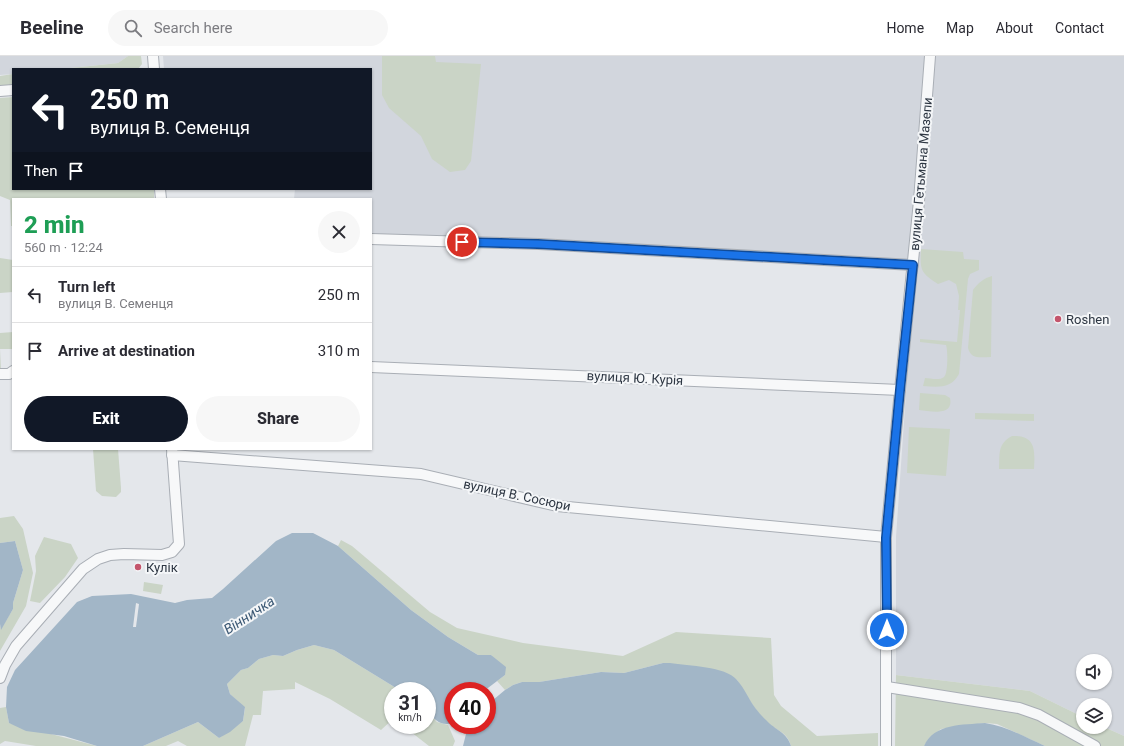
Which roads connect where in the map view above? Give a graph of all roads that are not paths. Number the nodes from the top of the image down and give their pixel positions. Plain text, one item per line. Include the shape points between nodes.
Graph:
1 (153, 56) edge
2 (930, 56) edge
3 (154, 68) edge
4 (12, 90) edge
5 (0, 92) edge
6 (372, 239) edge
7 (913, 265) junction
8 (372, 367) edge
9 (12, 372) edge
10 (0, 374) edge
11 (900, 390) junction
12 (172, 452) edge
13 (886, 538) junction
14 (0, 678) edge
15 (887, 687) junction
16 (886, 746) edge
17 (1095, 746) edge

1 - 3 street
2 - 7 street, вулиця Гетьмана Мазепи
4 - 5 street
6 - 7 street via 538,244
7 - 11 street, вулиця Гетьмана Мазепи
8 - 11 street, вулиця Ю. Курія
9 - 10 street
11 - 13 street, вулиця Гетьмана Мазепи
12 - 13 street, вулиця В. Сосюри via 421,474 557,506
12 - 14 street via 179,544 172,552 162,555 110,555 82,569 16,646
13 - 15 street, вулиця Гетьмана Мазепи
15 - 16 street, вулиця Гетьмана Мазепи
15 - 17 street via 1019,708 1040,715

